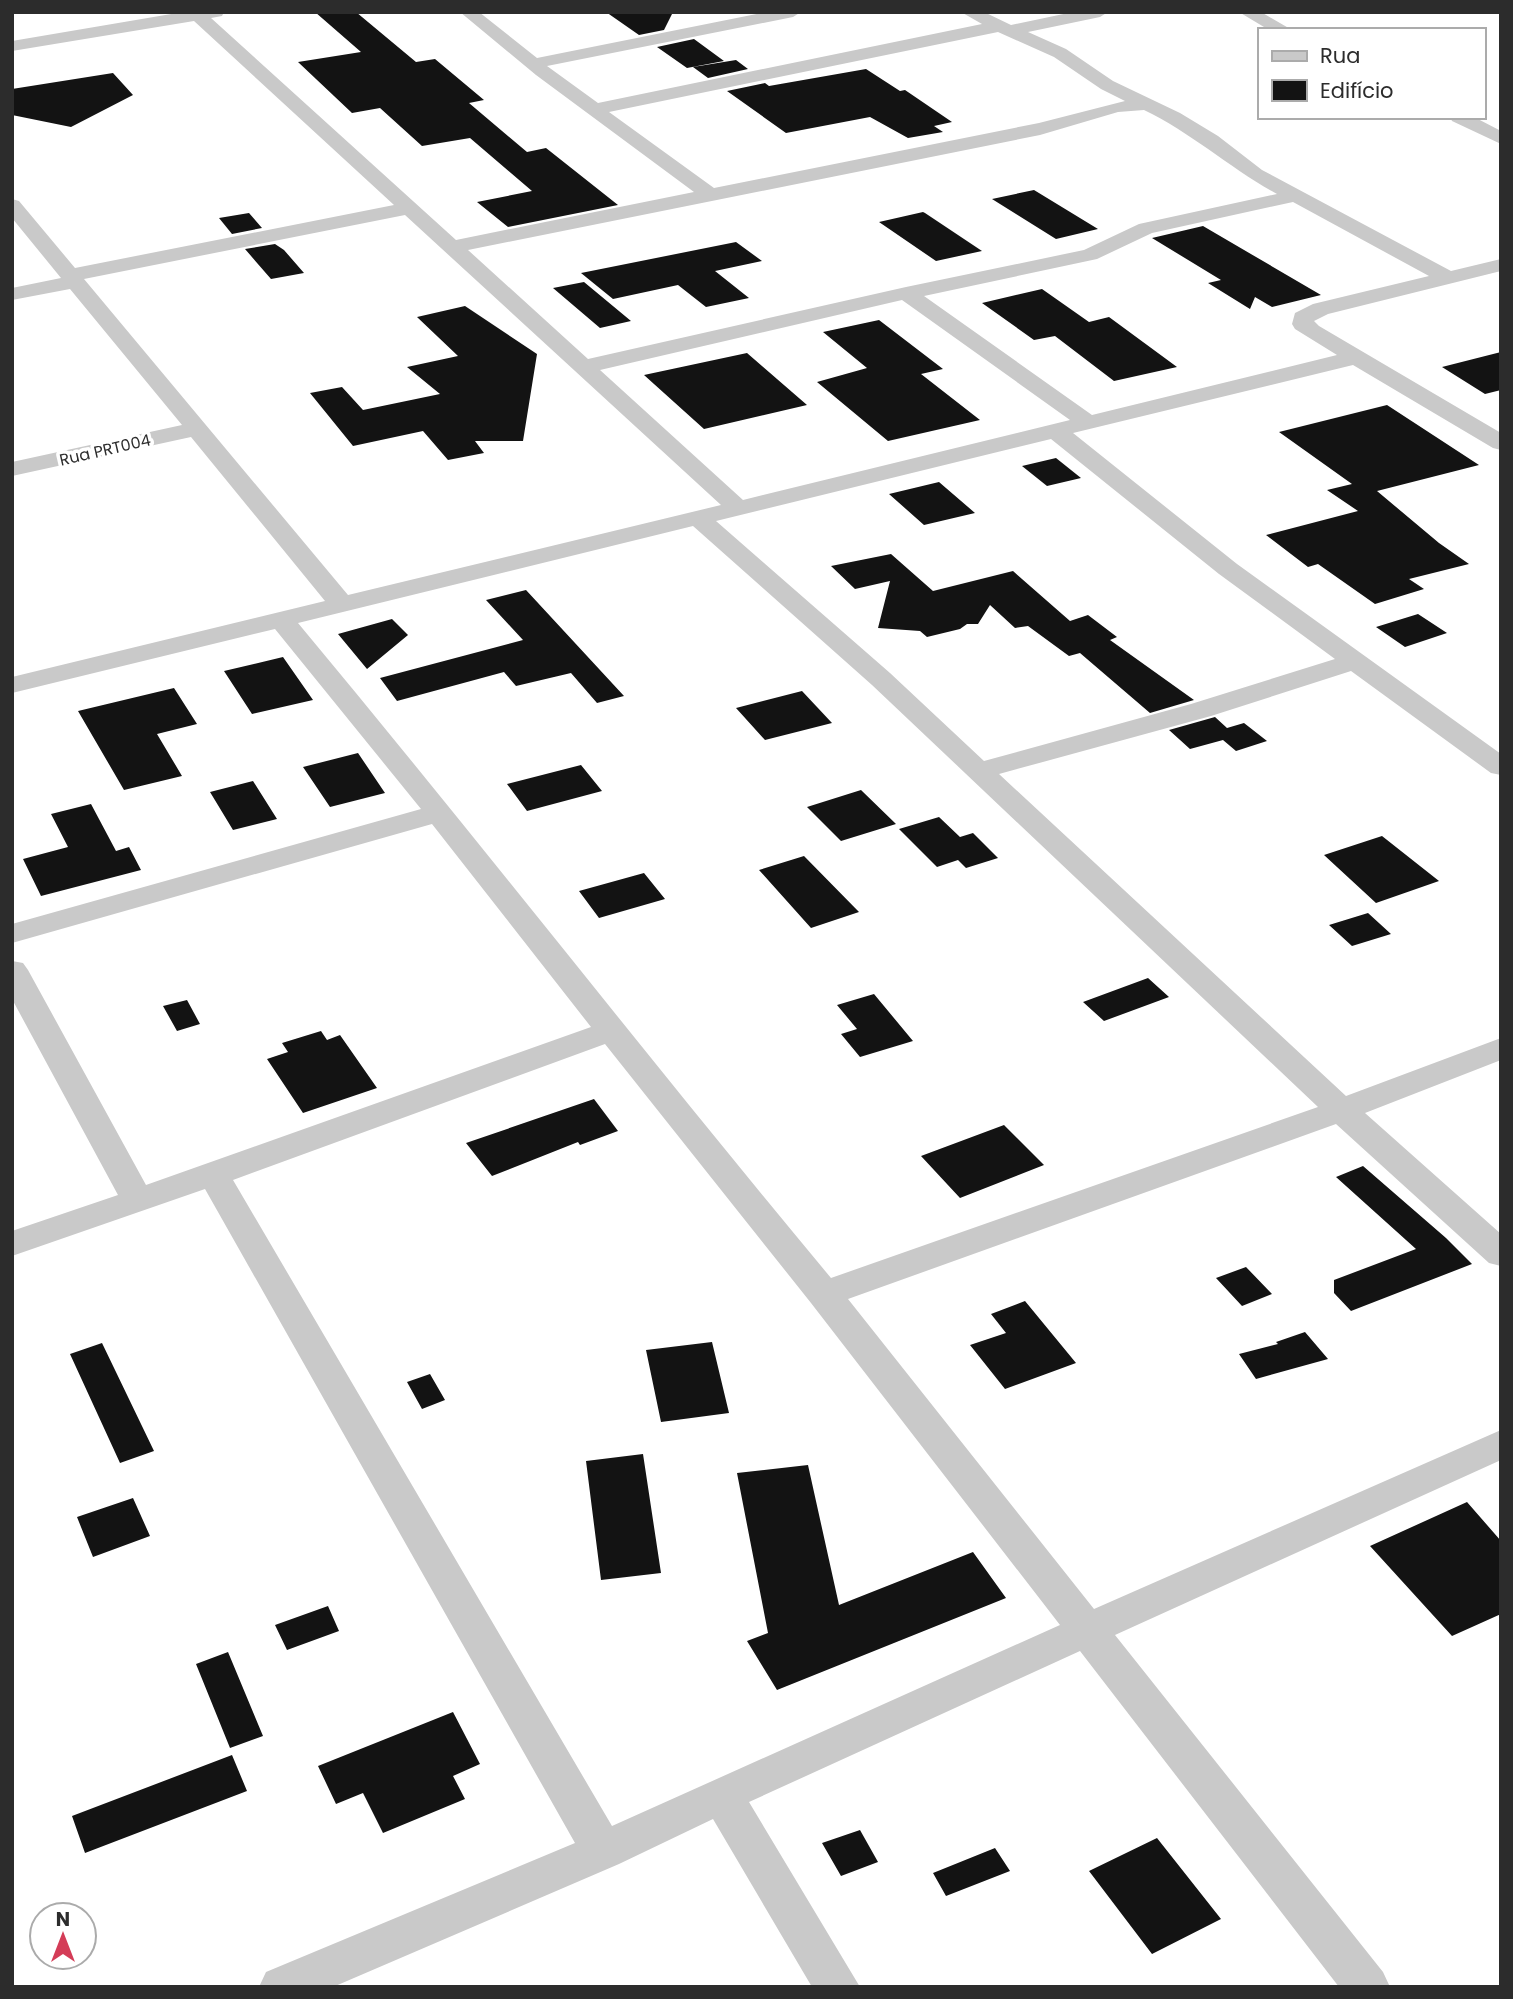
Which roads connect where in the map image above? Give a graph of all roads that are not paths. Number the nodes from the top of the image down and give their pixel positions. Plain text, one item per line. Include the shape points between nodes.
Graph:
1 (468, 12) edge
2 (793, 12) edge
3 (969, 12) edge
4 (1100, 12) edge
5 (1247, 12) edge
6 (207, 14) edge
7 (1006, 28) junction
8 (1279, 28) edge
9 (12, 46) edge
10 (533, 64) junction
11 (1121, 101) junction
12 (596, 109) junction
13 (1463, 119) edge
14 (1501, 138) edge
15 (712, 196) junction
16 (1295, 196) junction
17 (12, 205) edge
18 (409, 208) junction
19 (453, 247) junction
20 (1501, 265) edge
21 (73, 278) junction
22 (1447, 278) junction
23 (906, 293) junction
24 (12, 294) edge
25 (1358, 357) junction
26 (583, 367) junction
27 (1087, 422) junction
28 (197, 429) junction
29 (1054, 430) junction
30 (1501, 443) edge
31 (12, 469) edge
32 (738, 508) junction
33 (698, 518) junction
34 (342, 605) junction
35 (282, 621) junction
36 (1355, 661) junction
37 (12, 685) edge
38 (1501, 767) edge
39 (978, 771) junction
40 (438, 813) junction
41 (12, 934) edge
42 (12, 970) edge
43 (611, 1031) junction
44 (1501, 1048) edge
45 (1341, 1110) junction
46 (213, 1174) junction
47 (137, 1199) junction
48 (12, 1244) edge
49 (1501, 1254) edge
50 (824, 1294) junction
51 (1501, 1444) edge
52 (1087, 1631) junction
53 (721, 1795) junction
54 (604, 1851) junction
55 (282, 1987) edge
56 (837, 1987) edge
57 (1367, 1987) edge

1 - 10 street
2 - 10 street
3 - 7 street
4 - 7 street
5 - 8 street
6 - 9 street
6 - 18 street
7 - 11 street via 1060,53
7 - 12 street
10 - 12 street
11 - 15 street via 1085,118 1040,129
11 - 16 street via 1147,104
12 - 15 street
13 - 14 street
15 - 19 street
16 - 22 street
16 - 23 street via 1146,228 1090,255
17 - 21 street
18 - 19 street
18 - 21 street
19 - 26 street
20 - 22 street
21 - 24 street
21 - 28 street
22 - 25 street via 1321,309 1303,318 1311,331
23 - 26 street
23 - 27 street
25 - 27 street
25 - 30 street
26 - 32 street
27 - 29 street
28 - 31 street, Rua PRT004
28 - 34 street
29 - 32 street
29 - 36 street via 1228,569
32 - 33 street
33 - 34 street
33 - 39 street
34 - 35 street
35 - 37 street
35 - 40 street
36 - 38 street
36 - 39 street
39 - 45 street
40 - 41 street
40 - 43 street
42 - 47 street
43 - 46 street
43 - 50 street
44 - 45 street
45 - 49 street
45 - 50 street
46 - 47 street
46 - 54 street
47 - 48 street
50 - 52 street
51 - 52 street
52 - 53 street
52 - 57 street
53 - 54 street
53 - 56 street
54 - 55 street

